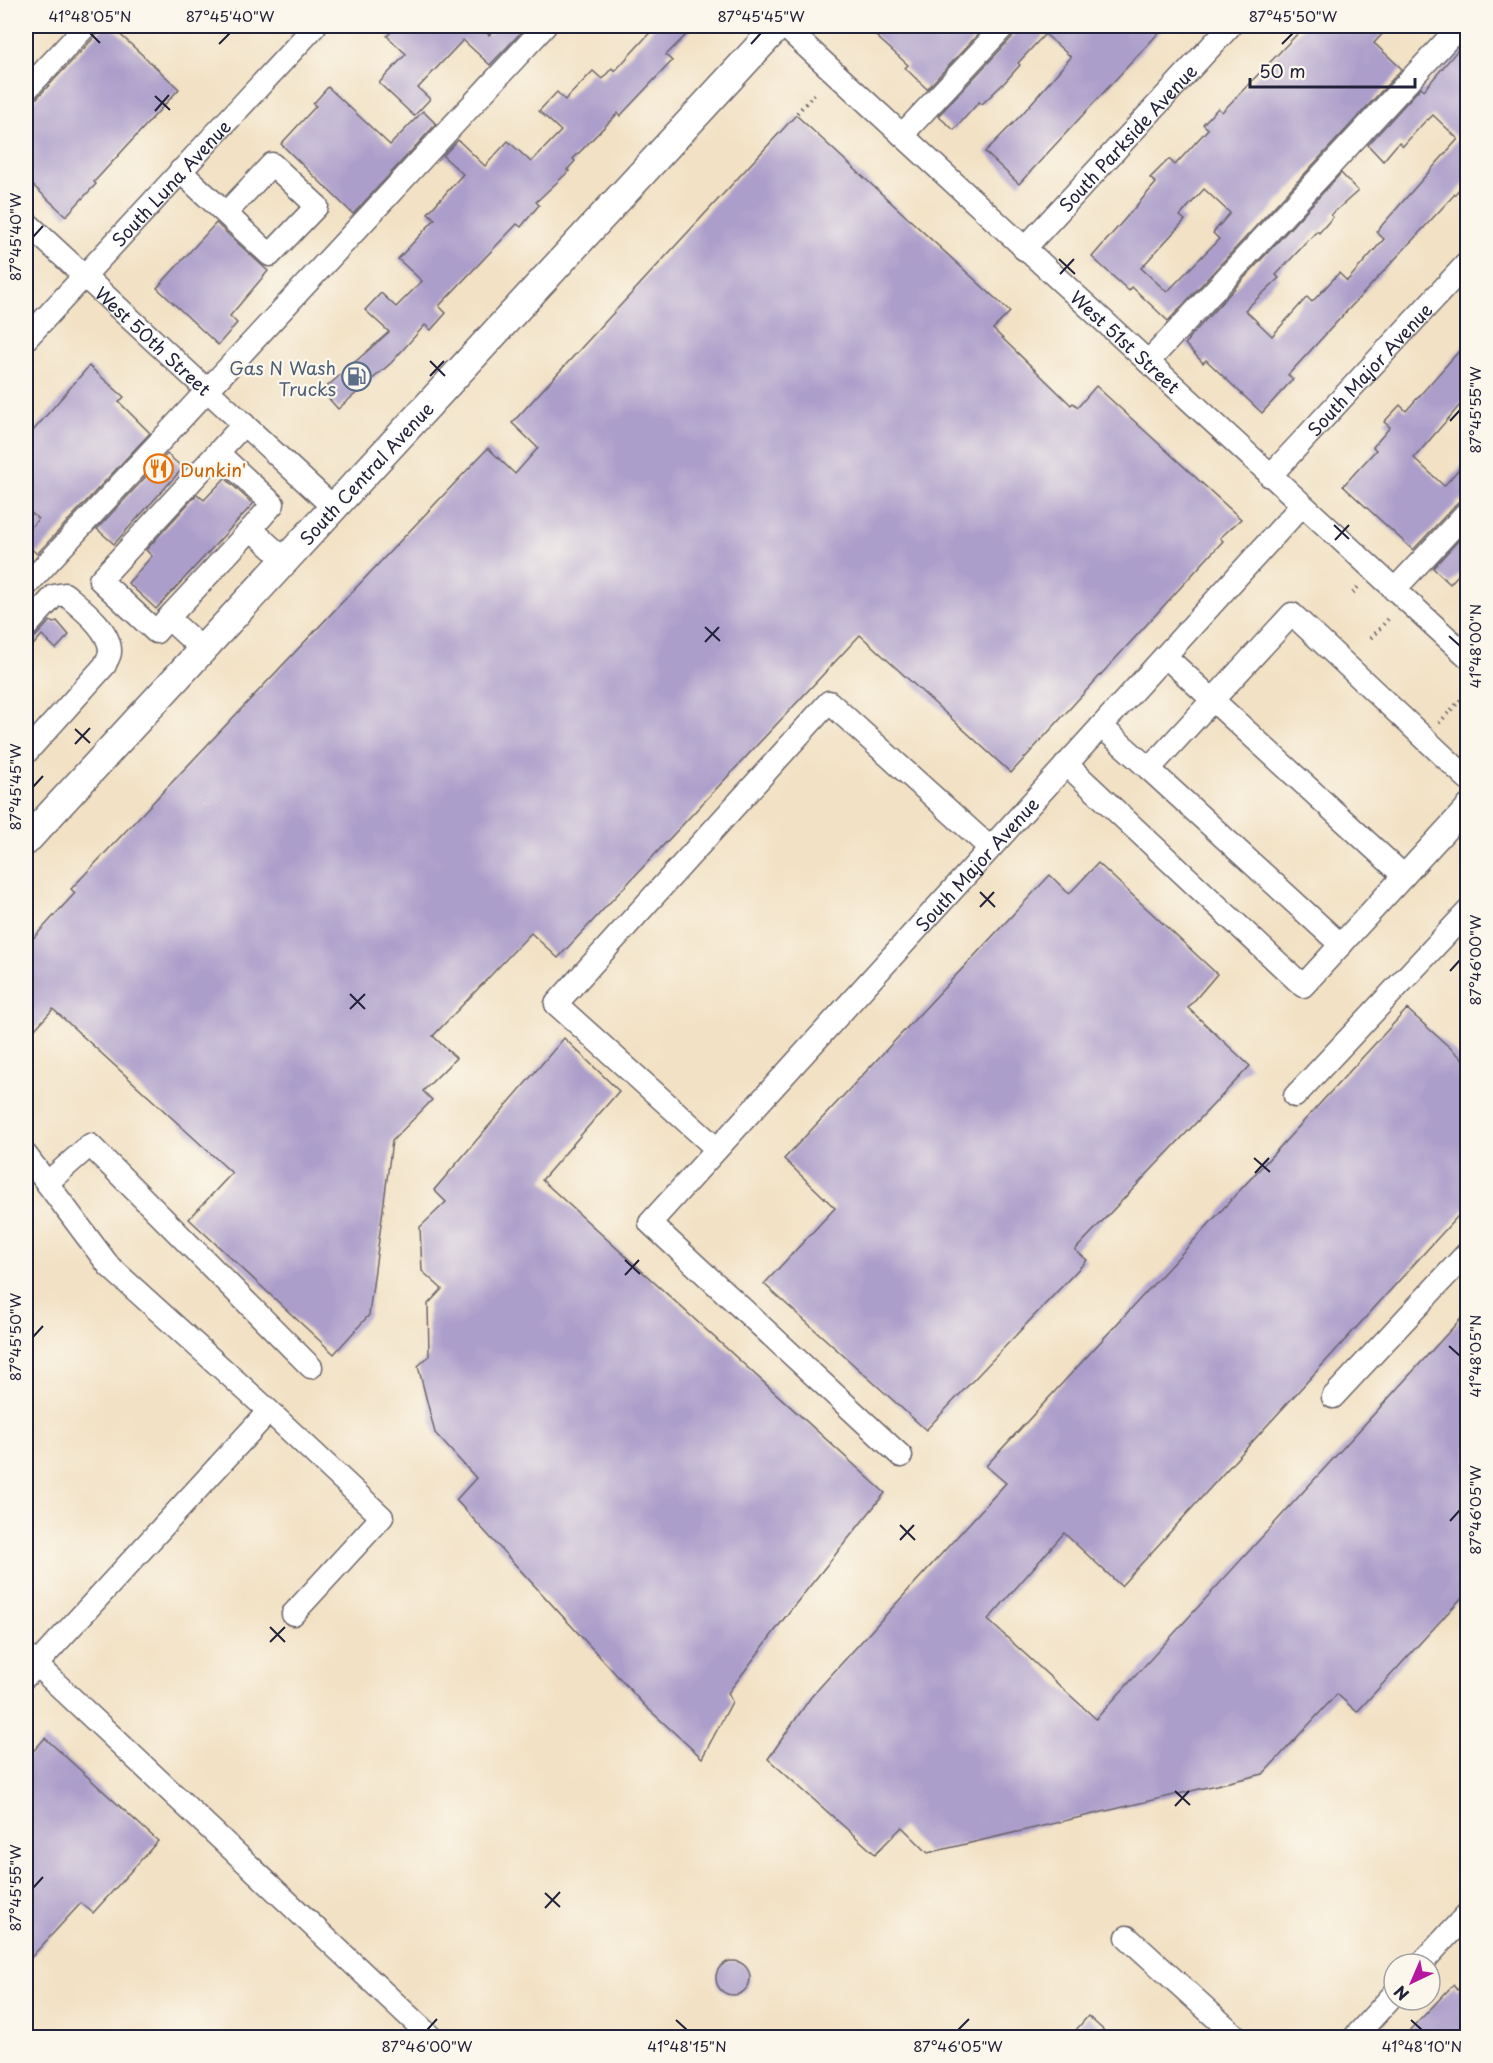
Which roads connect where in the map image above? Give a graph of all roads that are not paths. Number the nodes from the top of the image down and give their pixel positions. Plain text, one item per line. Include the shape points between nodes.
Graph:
1 (86, 26) edge
2 (315, 26) edge
3 (545, 26) edge
4 (778, 26) edge
5 (784, 26) edge
6 (1004, 26) edge
7 (1230, 26) edge
8 (1460, 26) edge
9 (26, 90) edge
10 (902, 135) junction
11 (180, 171) junction
12 (226, 213) dead end
13 (26, 222) edge
14 (1024, 249) junction
15 (1467, 262) edge
16 (84, 276) junction
17 (26, 339) edge
18 (1148, 362) junction
19 (207, 390) junction
20 (244, 424) junction
21 (218, 453) junction
22 (1270, 476) junction
23 (1302, 505) junction
24 (333, 507) junction
25 (1467, 511) edge
26 (251, 529) junction
27 (285, 560) junction
28 (26, 586) edge
29 (1394, 590) junction
30 (168, 618) junction
31 (26, 627) edge
32 (202, 649) junction
33 (1165, 656) junction
34 (1467, 657) edge
35 (1213, 700) junction
36 (1101, 726) junction
37 (26, 753) edge
38 (1066, 765) junction
39 (1149, 770) junction
40 (1467, 779) edge
41 (1467, 806) edge
42 (26, 841) edge
43 (990, 848) junction
44 (1404, 876) junction
45 (1467, 911) edge
46 (1341, 945) junction
47 (1295, 1096) dead end
48 (717, 1149) junction
49 (26, 1155) edge
50 (47, 1183) junction
51 (1467, 1252) edge
52 (311, 1367) dead end
53 (1333, 1397) dead end
54 (269, 1411) junction
55 (901, 1456) dead end
56 (293, 1614) dead end
57 (29, 1666) edge
58 (1467, 1913) edge
59 (1127, 1936) dead end
60 (1432, 1952) edge
61 (1382, 2007) edge
62 (432, 2037) edge
63 (1238, 2037) edge
64 (1354, 2037) edge

1 - 9 street
2 - 11 street, South Luna Avenue
3 - 19 street
4 - 24 main road, South Central Avenue
5 - 10 street, West 51st Street
6 - 10 street
7 - 14 street, South Parkside Avenue
8 - 18 street
10 - 14 street, West 51st Street
11 - 12 street
11 - 16 street, South Luna Avenue
13 - 16 street, West 50th Street
14 - 18 street, West 51st Street
15 - 22 street, South Major Avenue
16 - 17 street, South Luna Avenue
16 - 19 street, West 50th Street
18 - 22 street, West 51st Street
19 - 20 street, West 50th Street
19 - 28 street
20 - 21 street
20 - 24 street, West 50th Street
21 - 26 street via 273,504
21 - 30 street via 100,580 156,632
22 - 23 street, West 51st Street
23 - 29 street, West 51st Street
23 - 33 street, South Major Avenue
24 - 27 main road, South Central Avenue
25 - 29 street
26 - 27 street
26 - 30 street
27 - 32 main road, South Central Avenue
29 - 34 street, West 51st Street
30 - 32 street
31 - 37 street via 54,596 65,594 98,623 111,654
32 - 42 main road, South Central Avenue
33 - 35 street
33 - 36 street, South Major Avenue
35 - 39 street
35 - 40 street via 1292,614
35 - 44 street
36 - 38 street, South Major Avenue
36 - 39 street
38 - 43 street, South Major Avenue
38 - 46 street via 1303,986
39 - 46 street
41 - 44 street
43 - 48 street, South Major Avenue
43 - 48 street via 829,702 556,1004
44 - 46 street
45 - 47 street
48 - 55 street, South Major Avenue via 650,1223
49 - 50 street
50 - 52 street via 90,1145
50 - 54 street via 109,1266
51 - 53 street
54 - 56 street via 382,1517
54 - 57 street
57 - 62 street
58 - 60 street
59 - 63 street
61 - 64 street

